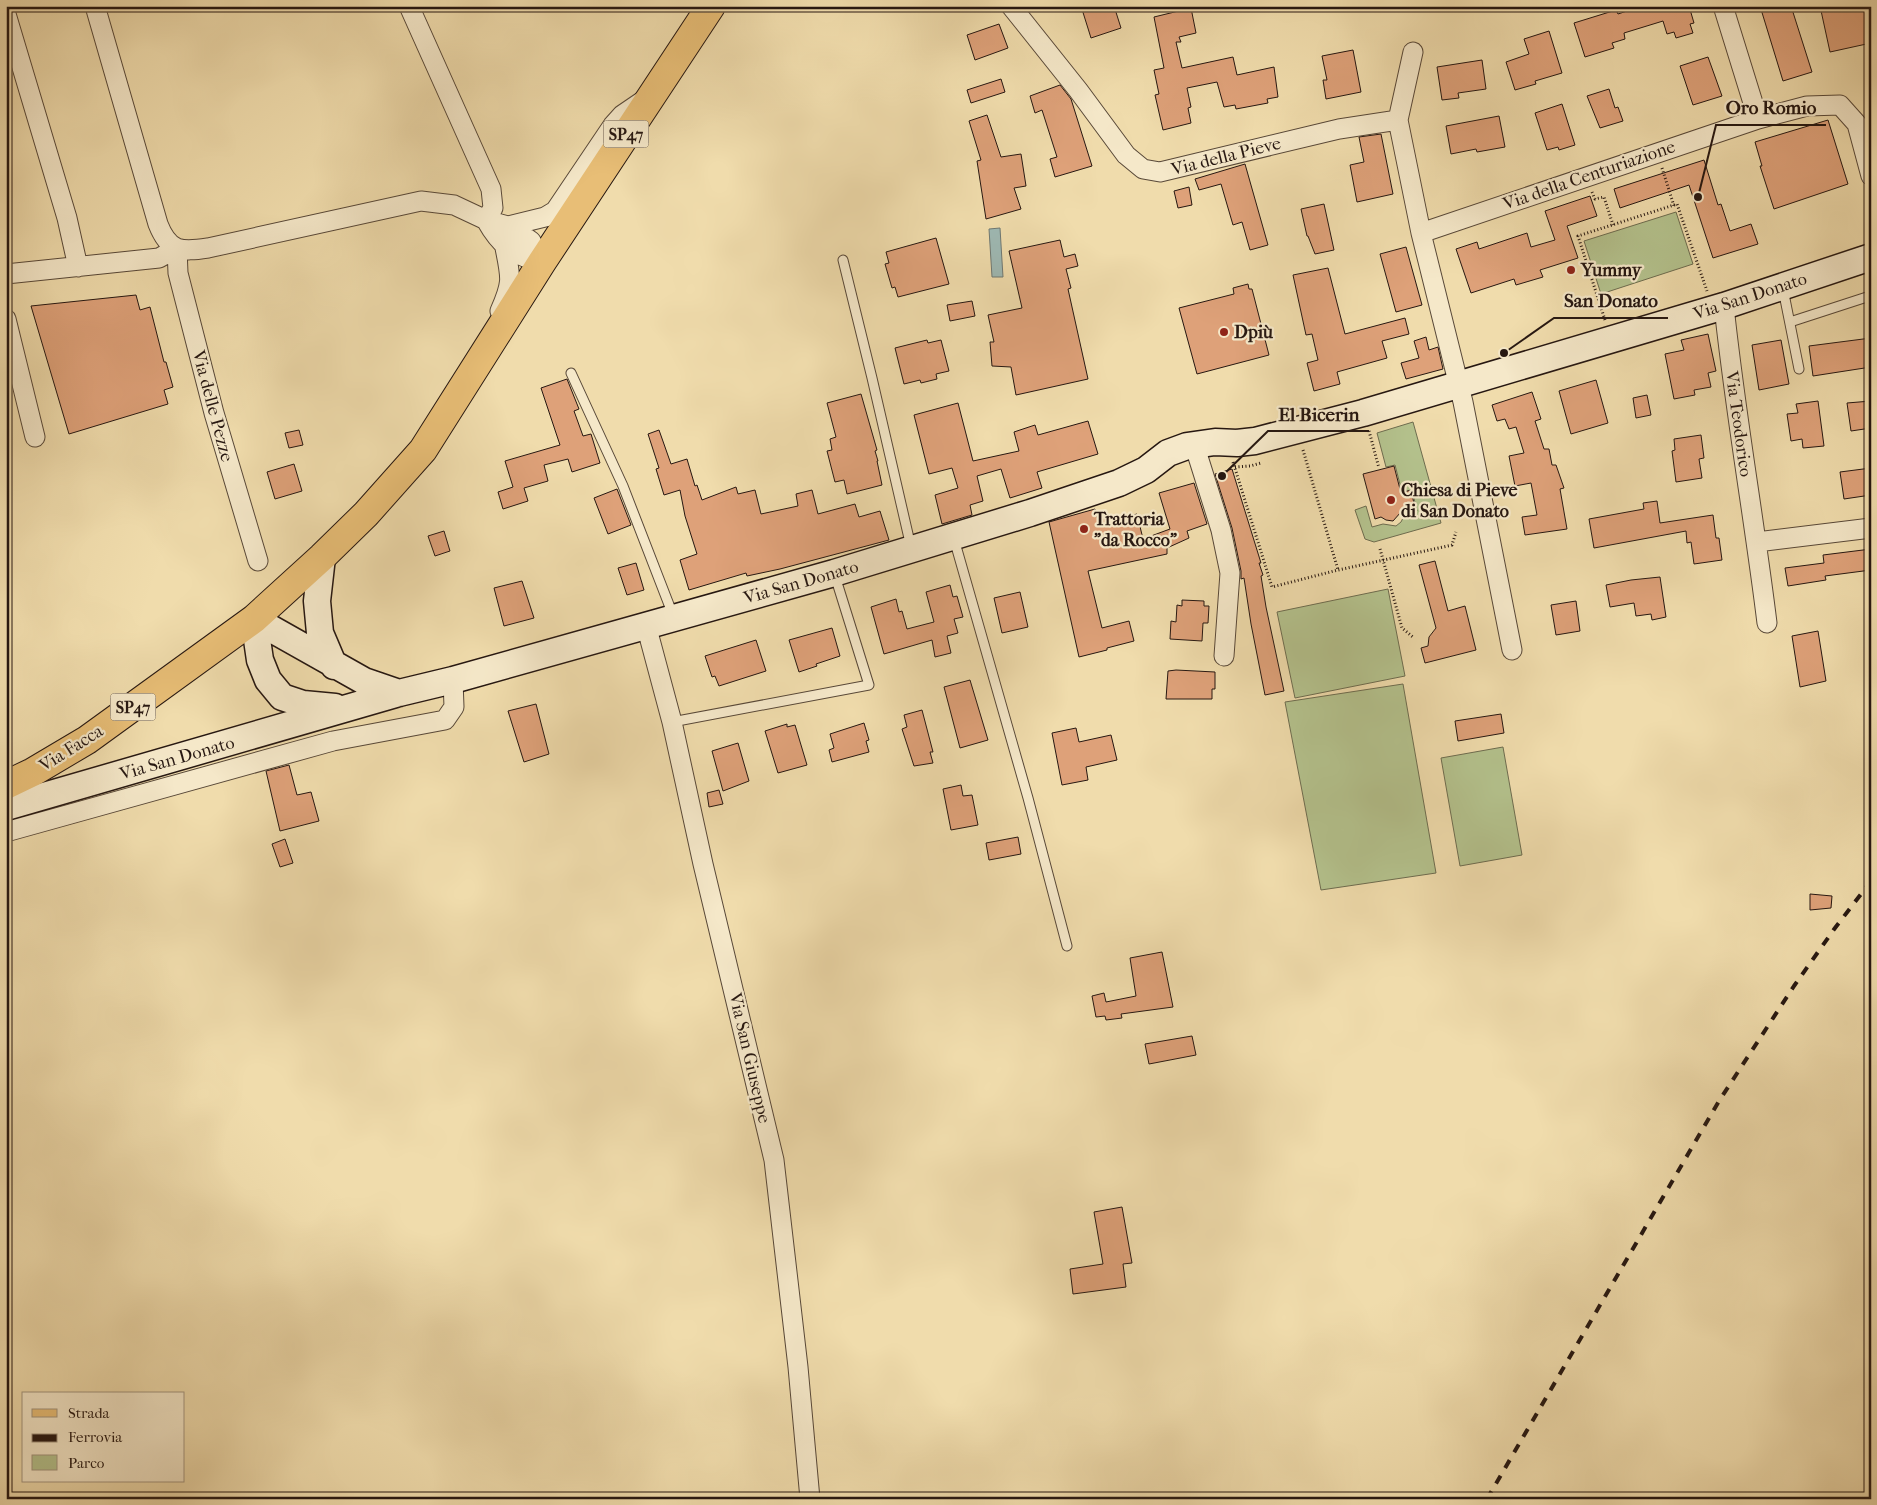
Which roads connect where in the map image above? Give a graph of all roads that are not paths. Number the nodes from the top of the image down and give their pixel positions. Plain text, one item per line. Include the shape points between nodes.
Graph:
1 (95, 6) edge
2 (409, 6) edge
3 (710, 6) edge
4 (1011, 6) edge
5 (1723, 6) edge
6 (6, 14) edge
7 (1413, 52) dead end
8 (650, 98) junction
9 (1758, 119) junction
10 (1398, 120) junction
11 (1871, 176) edge
12 (486, 220) junction
13 (508, 226) junction
14 (1421, 233) junction
15 (177, 248) junction
16 (505, 248) junction
17 (1871, 257) edge
18 (843, 260) dead end
19 (542, 262) junction
20 (78, 267) junction
21 (6, 274) edge
22 (1783, 286) junction
23 (1870, 296) edge
24 (1716, 300) junction
25 (6, 319) edge
26 (1790, 322) junction
27 (11, 358) edge
28 (1799, 370) dead end
29 (570, 374) dead end
30 (1458, 384) junction
31 (445, 414) junction
32 (35, 437) dead end
33 (1194, 444) junction
34 (1871, 528) edge
35 (953, 537) junction
36 (1757, 542) junction
37 (912, 549) junction
38 (322, 557) junction
39 (258, 561) dead end
40 (834, 573) junction
41 (674, 618) junction
42 (254, 619) junction
43 (1768, 623) dead end
44 (646, 625) junction
45 (1512, 650) dead end
46 (1224, 656) dead end
47 (334, 666) junction
48 (453, 680) junction
49 (399, 693) junction
50 (348, 708) junction
51 (672, 722) junction
52 (6, 784) edge
53 (6, 807) edge
54 (6, 832) edge
55 (1067, 946) dead end
56 (810, 1499) edge

1 - 15 street via 158,224 164,238
2 - 12 street via 491,189 493,208
3 - 8 main road, SP47
4 - 10 street, Via della Pieve via 1126,155 1143,169 1160,172 1338,129
5 - 9 street
6 - 20 street via 67,218
7 - 10 street
8 - 13 street via 631,107 613,125 555,211 545,217
8 - 19 main road, SP47
9 - 11 street, Via della Centuriazione via 1807,106 1840,105 1857,124
9 - 14 street, Via della Centuriazione
10 - 14 street
12 - 13 street
12 - 15 street via 454,204 421,200 208,248 190,251
12 - 16 street
13 - 19 street via 531,241
14 - 30 street
15 - 20 street via 160,258
15 - 39 street, Via delle Pezze via 178,272 209,394
16 - 19 street via 519,256
16 - 31 street via 511,279 508,293
17 - 22 street, Via San Donato
18 - 37 lane
19 - 31 main road, SP47
20 - 21 street
22 - 24 street, Via San Donato
22 - 26 lane
23 - 26 lane
24 - 30 street, Via San Donato
24 - 36 street, Via Teodorico
25 - 27 street
26 - 28 lane
27 - 32 street
29 - 41 lane via 623,486
30 - 33 street, Via San Donato via 1255,441
30 - 45 street
31 - 38 main road, SP47 via 423,450
33 - 35 street, Via San Donato via 1168,453 1146,470 1118,483
33 - 46 street via 1221,530 1230,573
34 - 36 street
35 - 37 street, Via San Donato
35 - 55 lane
36 - 43 street, Via Teodorico
37 - 40 street, Via San Donato
38 - 42 main road, SP47
38 - 47 street via 317,601 320,634
40 - 41 street, Via San Donato
40 - 51 lane via 869,685
41 - 44 street, Via San Donato
42 - 47 street
42 - 50 street, Via San Donato via 260,660 268,680 282,696 303,704
42 - 52 main road, Via Facca / SP47 via 87,740
44 - 48 street, Via San Donato
44 - 51 street, Via San Giuseppe
47 - 49 street
48 - 49 street, Via San Donato
48 - 54 street via 454,707 444,720 333,741
49 - 50 street, Via San Donato
50 - 53 street, Via San Donato
51 - 56 street, Via San Giuseppe via 774,1160

